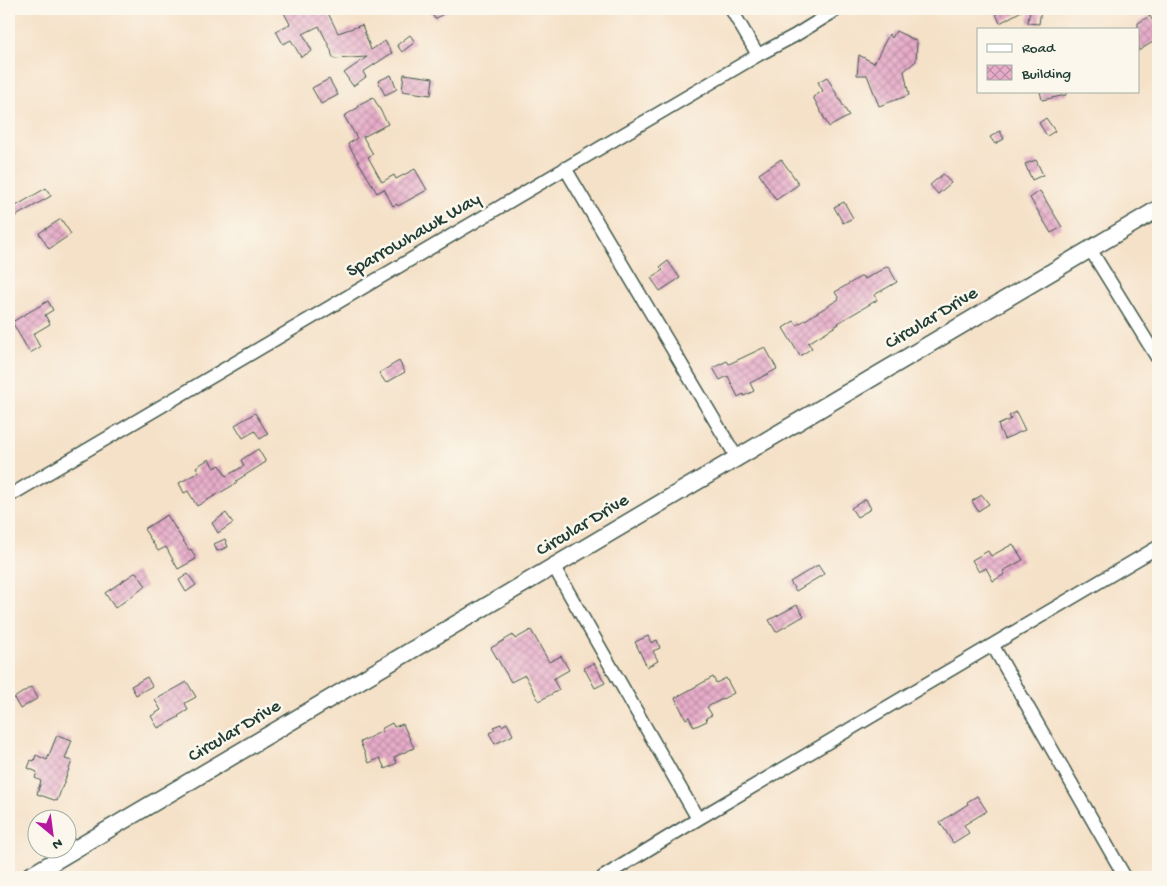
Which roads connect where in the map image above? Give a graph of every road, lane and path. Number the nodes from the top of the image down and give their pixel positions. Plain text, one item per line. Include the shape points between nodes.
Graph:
1 (731, 9) edge
2 (838, 9) edge
3 (758, 55) junction
4 (566, 168) junction
5 (1158, 209) edge
6 (1090, 249) junction
7 (1158, 359) edge
8 (737, 458) junction
9 (9, 496) edge
10 (1158, 547) edge
11 (554, 567) junction
12 (993, 646) junction
13 (698, 818) junction
14 (28, 877) edge
15 (603, 877) edge
16 (1125, 877) edge

1 - 3 street
2 - 3 street, Sparrowhawk Way
3 - 4 street, Sparrowhawk Way
4 - 8 street
4 - 9 street, Sparrowhawk Way
5 - 6 street, Circular Drive
6 - 7 street
6 - 8 street, Circular Drive
8 - 11 street, Circular Drive
10 - 12 street
11 - 13 street
11 - 14 street, Circular Drive
12 - 13 street
12 - 16 street
13 - 15 street

